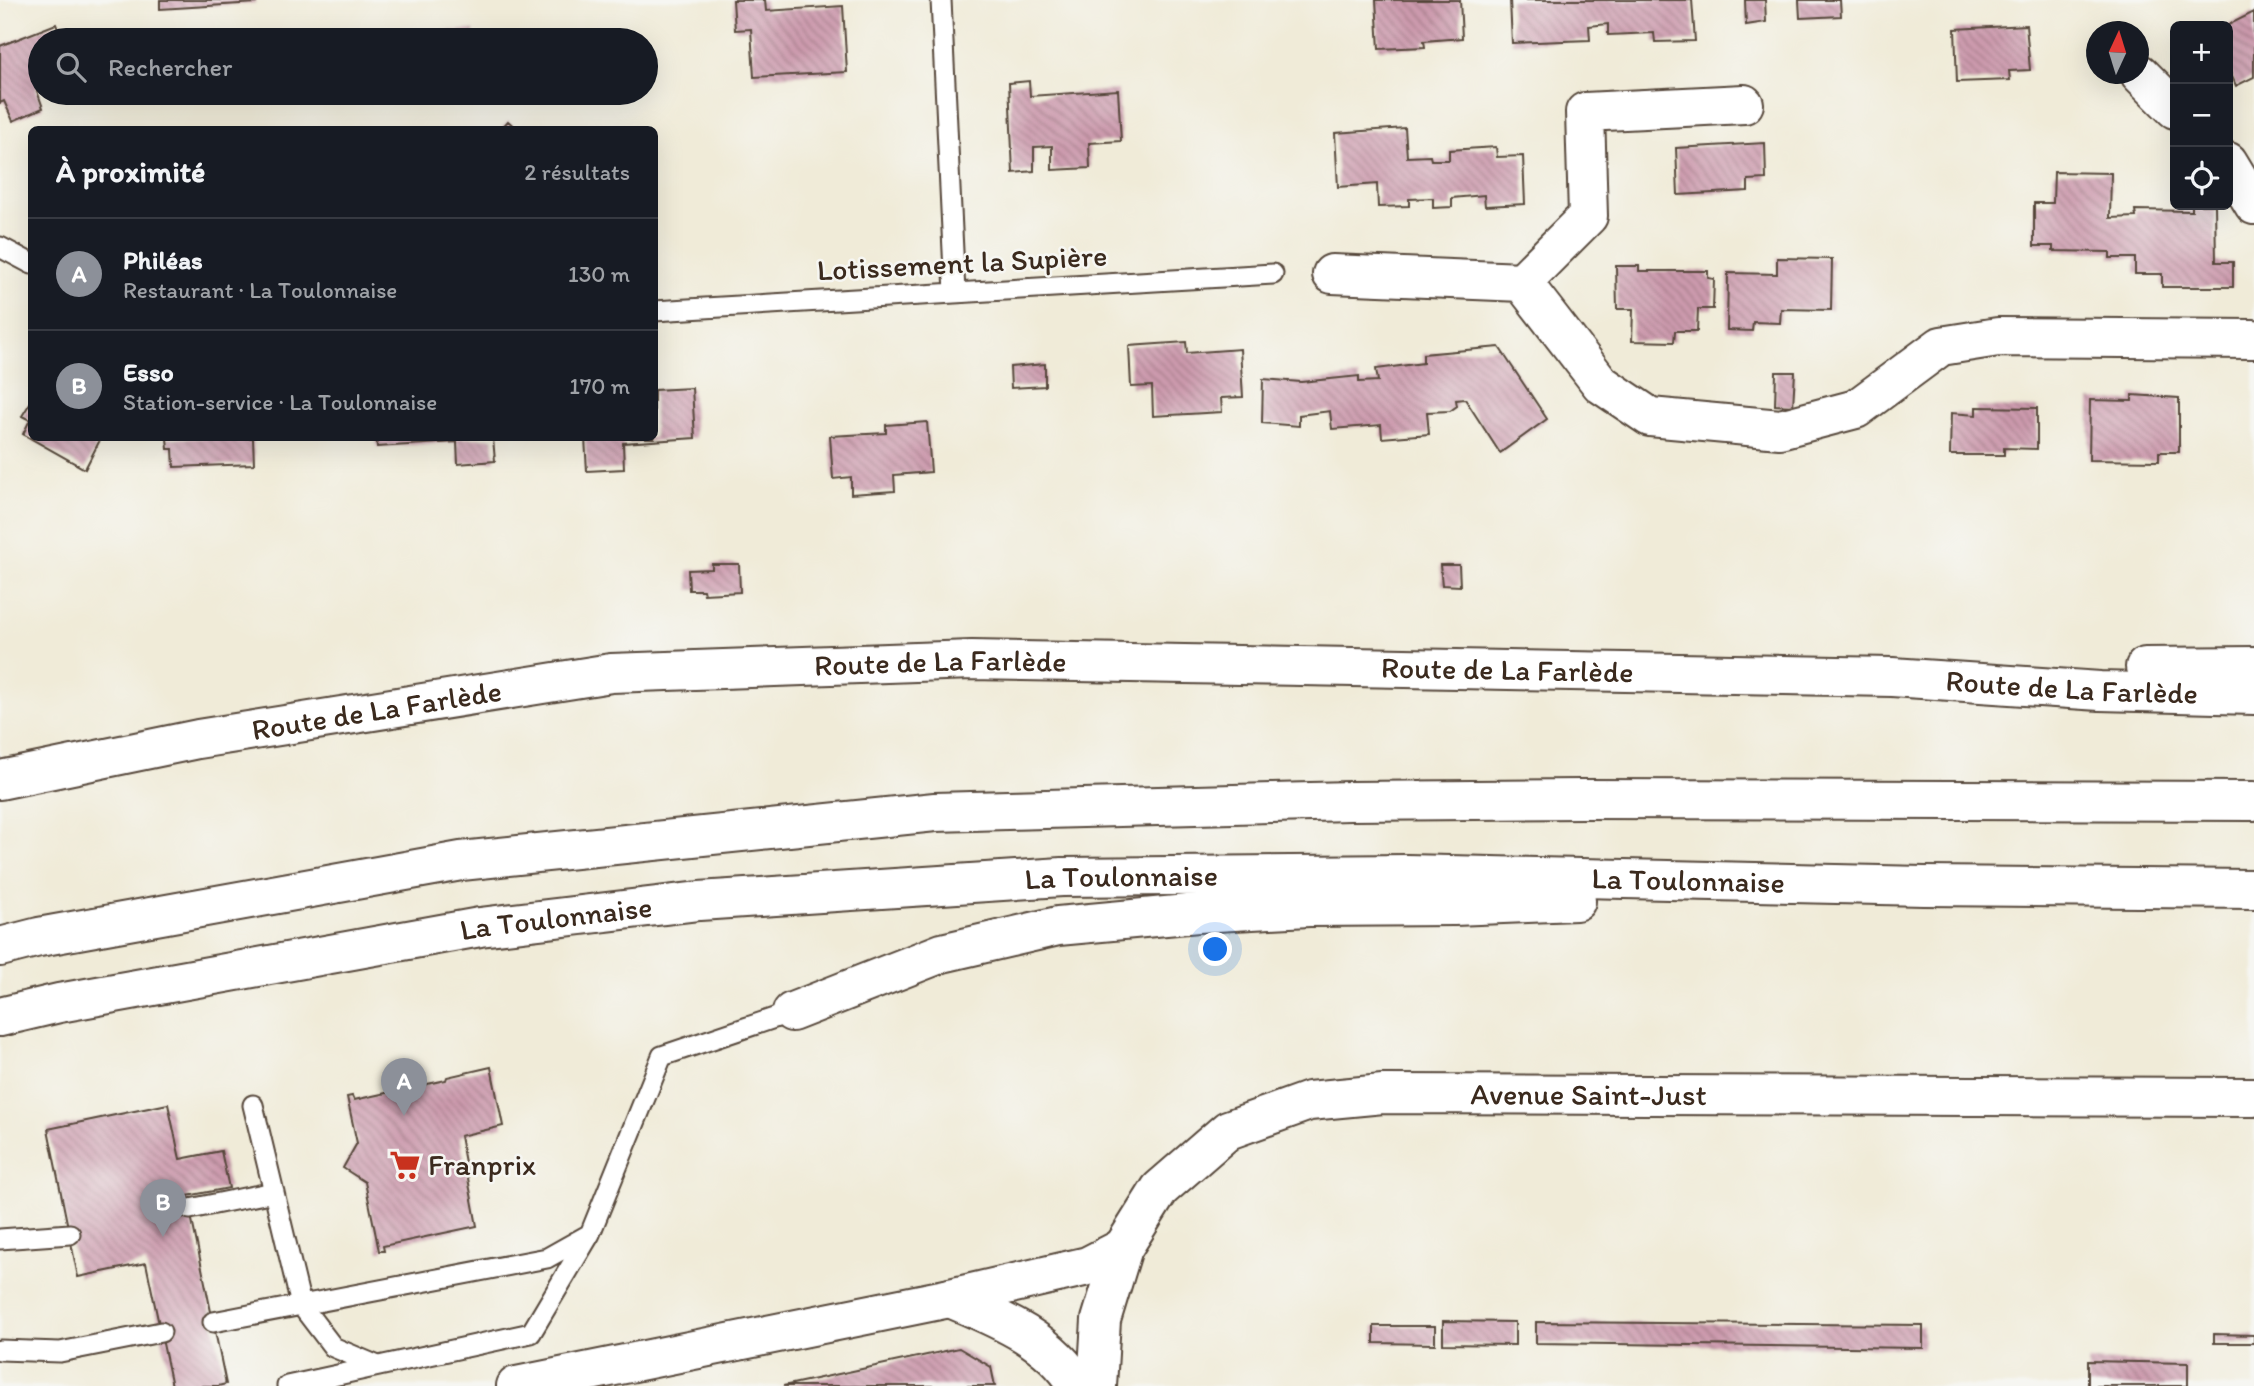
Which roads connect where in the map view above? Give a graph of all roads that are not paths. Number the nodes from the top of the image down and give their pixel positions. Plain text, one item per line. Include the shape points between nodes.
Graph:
1 (941, 0) edge
2 (2149, 83) edge
3 (1744, 104) dead end
4 (2170, 104) edge
5 (2233, 170) edge
6 (2254, 205) edge
7 (0, 247) edge
8 (28, 262) edge
9 (1273, 274) dead end
10 (1332, 274) dead end
11 (1522, 282) junction
12 (956, 293) junction
13 (658, 311) edge
14 (2254, 339) edge
15 (2254, 666) edge
16 (1892, 677) junction
17 (2254, 695) edge
18 (0, 780) edge
19 (2254, 801) edge
20 (1924, 886) junction
21 (2254, 889) edge
22 (0, 947) edge
23 (792, 1012) joint
24 (0, 1017) edge
25 (2254, 1097) edge
26 (253, 1105) dead end
27 (274, 1192) junction
28 (190, 1209) dead end
29 (70, 1234) dead end
30 (590, 1234) junction
31 (0, 1240) edge
32 (1123, 1248) junction
33 (950, 1298) junction
34 (301, 1305) junction
35 (213, 1322) dead end
36 (161, 1332) dead end
37 (0, 1350) edge
38 (378, 1366) junction
39 (287, 1386) edge
40 (516, 1386) edge
41 (1078, 1386) edge
42 (1097, 1386) edge

1 - 12 lane
2 - 4 main road
3 - 11 main road via 1584,112 1588,216
5 - 6 main road
7 - 8 lane
9 - 12 lane, Lotissement la Supière
10 - 11 main road
11 - 14 main road via 1601,384 1650,417 1780,429 1856,409 1941,346 1998,337
12 - 13 lane, Lotissement la Supière
15 - 16 main road, Route de La Farlède
16 - 17 main road, Route de La Farlède via 2100,691
16 - 18 main road, Route de La Farlède via 972,660 611,673 198,738
19 - 22 main road via 1582,799 935,812 461,862
20 - 21 main road, La Toulonnaise
20 - 23 main road via 1282,909 1058,926 942,953
20 - 24 main road, La Toulonnaise via 1407,874 1062,877 895,887 699,901 480,927
23 - 30 lane via 662,1056
25 - 32 main road, Avenue Saint-Just via 1383,1094 1309,1101 1227,1130 1160,1189
26 - 27 lane
27 - 28 lane
27 - 34 lane
29 - 31 lane
30 - 34 lane via 547,1258
30 - 38 lane via 531,1333
32 - 33 main road via 1088,1265
32 - 42 main road, Avenue Saint-Just via 1101,1320
33 - 40 main road
33 - 41 main road via 1022,1332 1054,1356
34 - 35 lane
34 - 38 lane via 333,1347
36 - 37 lane via 60,1352
38 - 39 lane

